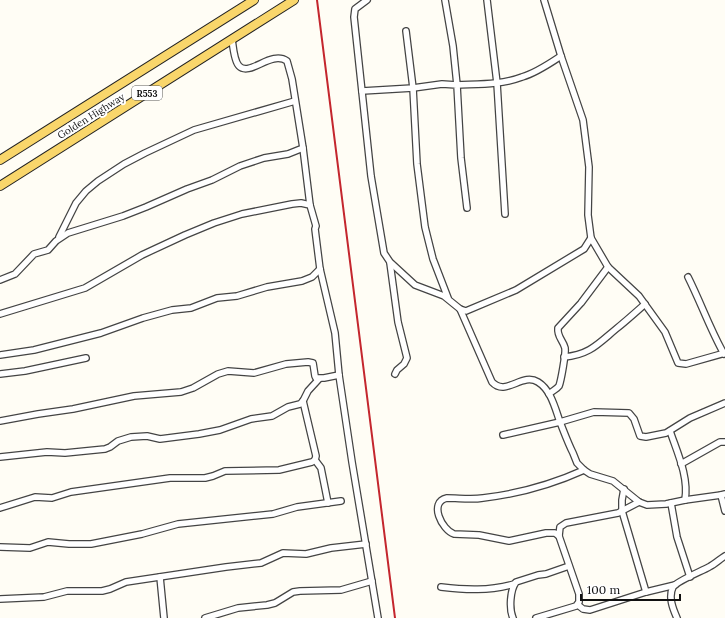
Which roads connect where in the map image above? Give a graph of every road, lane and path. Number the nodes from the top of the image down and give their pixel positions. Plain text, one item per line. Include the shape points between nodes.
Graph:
1 (254, 0) edge
2 (294, 0) edge
3 (367, 0) edge
4 (445, 0) edge
5 (487, 0) edge
6 (544, 0) edge
7 (406, 30) dead end
8 (232, 39) junction
9 (561, 56) junction
10 (497, 83) junction
11 (457, 85) junction
12 (413, 88) junction
13 (362, 91) junction
14 (295, 100) junction
15 (303, 148) junction
16 (0, 160) edge
17 (0, 186) edge
18 (310, 205) junction
19 (468, 208) dead end
20 (505, 214) dead end
21 (591, 238) junction
22 (56, 241) junction
23 (390, 262) junction
24 (608, 267) junction
25 (320, 270) junction
26 (688, 277) dead end
27 (0, 280) edge
28 (448, 298) junction
29 (645, 304) junction
30 (460, 309) junction
31 (0, 314) edge
32 (725, 353) edge
33 (0, 355) edge
34 (564, 357) junction
35 (86, 358) dead end
36 (0, 374) edge
37 (339, 374) junction
38 (395, 374) dead end
39 (319, 379) junction
40 (549, 394) junction
41 (303, 401) junction
42 (725, 403) edge
43 (0, 420) edge
44 (560, 422) junction
45 (670, 431) junction
46 (503, 435) dead end
47 (725, 442) edge
48 (0, 457) edge
49 (315, 460) junction
50 (681, 464) junction
51 (584, 470) junction
52 (624, 489) junction
53 (723, 494) edge
54 (685, 500) junction
55 (341, 501) dead end
56 (639, 502) junction
57 (328, 503) junction
58 (671, 503) junction
59 (0, 508) edge
60 (622, 511) junction
61 (725, 511) edge
62 (558, 536) junction
63 (366, 544) junction
64 (0, 547) edge
65 (725, 556) edge
66 (569, 566) junction
67 (160, 577) junction
68 (690, 577) junction
69 (372, 581) junction
70 (514, 584) junction
71 (675, 585) junction
72 (441, 587) dead end
73 (646, 592) junction
74 (0, 599) edge
75 (578, 605) junction
76 (164, 618) edge
77 (204, 618) edge
78 (378, 618) edge
79 (513, 618) edge
80 (536, 618) edge
81 (677, 618) edge

1 - 16 main road, Golden Highway / R553
2 - 8 main road, Golden Highway / R553
3 - 13 street via 354,13
4 - 11 street via 454,46
5 - 10 street
6 - 9 street
7 - 12 street
8 - 14 street via 237,62 245,69 272,58 286,61
8 - 17 main road, Golden Highway / R553
9 - 10 street via 524,77
9 - 21 street via 583,120 587,141 590,184 588,215
10 - 11 street
10 - 20 street
11 - 12 street via 442,84
11 - 19 street via 461,158
12 - 13 street
12 - 28 street via 417,164 425,227 433,259
13 - 23 street via 377,214 384,253
14 - 15 street
14 - 22 street via 194,130 124,164 86,191 76,203
15 - 18 street
15 - 22 street via 240,166 123,216 68,233
18 - 25 street via 316,226
18 - 31 street via 292,204 242,214 214,223 137,258 85,288
21 - 24 street
21 - 30 street via 584,249 516,290 469,310
22 - 27 street via 48,250 34,254 15,274
23 - 28 street via 415,286
23 - 38 street via 398,322 407,358
24 - 29 street
24 - 34 street via 558,328 559,338 566,349
25 - 33 street via 302,281 217,298 191,308 143,318 101,333 34,350
25 - 37 street via 334,333
26 - 32 street via 708,323
28 - 30 street
29 - 32 street via 665,332 678,363 686,364
29 - 34 street via 600,344 580,355
30 - 40 street via 495,385 506,387 528,379 542,385
34 - 40 street via 560,383
35 - 36 street
37 - 39 street
37 - 63 street
39 - 41 street
39 - 43 street via 315,376 312,362 286,364 254,373 228,371 181,392 134,396 73,409
40 - 44 street
41 - 48 street via 272,416 251,419 220,430 160,439 147,436 131,437 118,441 105,450
41 - 49 street
42 - 45 street via 690,418
44 - 45 street via 594,412 629,413 640,436
44 - 46 street
44 - 51 street via 577,463
45 - 50 street
47 - 50 street via 720,442
49 - 57 street via 321,468
49 - 59 street via 279,470 225,471 205,478 170,478 71,492 52,498 35,497
50 - 54 street
51 - 52 street via 613,481
51 - 62 street via 560,480 510,493 482,499 447,498 438,504 437,512 442,522 446,529 454,534 479,535 508,541 546,533 555,533
52 - 56 street
52 - 60 street
53 - 54 street
53 - 61 street
54 - 58 street
55 - 57 street
56 - 58 street via 647,505
56 - 60 street
57 - 64 street via 297,507 273,514 178,524 91,544 48,542 30,548
58 - 68 street
60 - 62 street via 566,523 560,527
60 - 73 street
62 - 66 street
63 - 67 street via 313,553 283,553 261,563
63 - 69 street
65 - 68 street
66 - 70 street
66 - 75 street via 578,594
67 - 74 street via 126,582 102,591 67,591 44,597
67 - 76 street
68 - 71 street
69 - 77 street via 341,590 293,592 275,603 238,608
69 - 78 street
70 - 72 street via 485,590
70 - 79 street via 511,607
71 - 73 street
71 - 81 street via 671,599
73 - 75 street via 590,610
75 - 80 street

